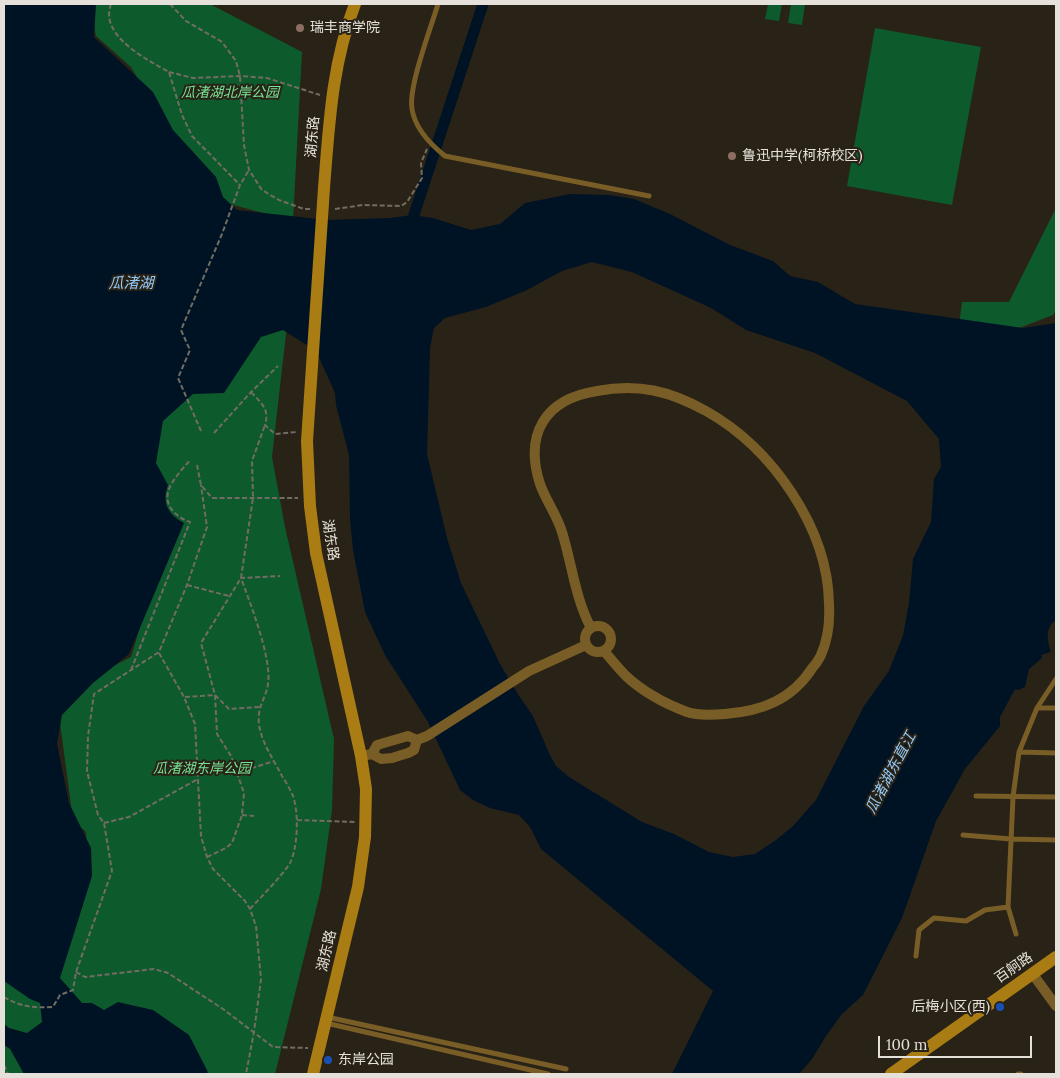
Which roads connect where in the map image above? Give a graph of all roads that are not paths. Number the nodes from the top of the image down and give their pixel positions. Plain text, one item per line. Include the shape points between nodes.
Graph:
1 (355, 4) edge
2 (438, 4) edge
3 (650, 196) dead end
4 (590, 628) junction
5 (586, 645) junction
6 (604, 651) junction
7 (1056, 679) edge
8 (1037, 708) junction
9 (1056, 708) edge
10 (422, 738) junction
11 (1019, 752) junction
12 (1056, 753) edge
13 (367, 755) junction
14 (976, 796) dead end
15 (1013, 797) junction
16 (1056, 797) edge
17 (963, 835) dead end
18 (1011, 839) junction
19 (1056, 840) edge
20 (1008, 907) junction
21 (1016, 934) dead end
22 (916, 956) dead end
23 (1056, 957) edge
24 (1032, 973) junction
25 (1056, 1006) edge
26 (326, 1020) junction
27 (566, 1069) dead end
28 (313, 1074) edge
29 (548, 1074) edge
30 (891, 1074) edge

1 - 13 street, 湖东路, bridge via 339,55 331,98 308,430 316,553
2 - 3 lane via 413,86 412,109 417,125 430,144 445,156
4 - 5 street via 585,634
4 - 6 street via 603,626 609,632 610,644
4 - 6 street via 561,530 539,479 536,442 540,426 554,407 590,392 632,387 655,390 708,412 742,437 774,468 806,514 819,547 829,585 830,624 821,655 805,680 787,696 745,712 689,713 658,699 626,676
5 - 6 street via 595,652
5 - 10 street via 528,672
7 - 8 lane
8 - 9 lane
8 - 11 lane
10 - 13 street via 408,736 376,745
10 - 13 street via 414,750 392,758
11 - 12 lane
11 - 15 lane
13 - 26 street, 湖东路 via 365,822 358,888
14 - 15 lane
15 - 16 lane
15 - 18 lane
17 - 18 lane
18 - 19 lane
18 - 20 lane
20 - 21 lane
20 - 22 lane via 985,910 966,921 934,918 919,930
23 - 24 street, 百舸路
24 - 25 street
24 - 30 street, 百舸路
26 - 27 lane
26 - 28 street, 湖东路
26 - 29 lane

